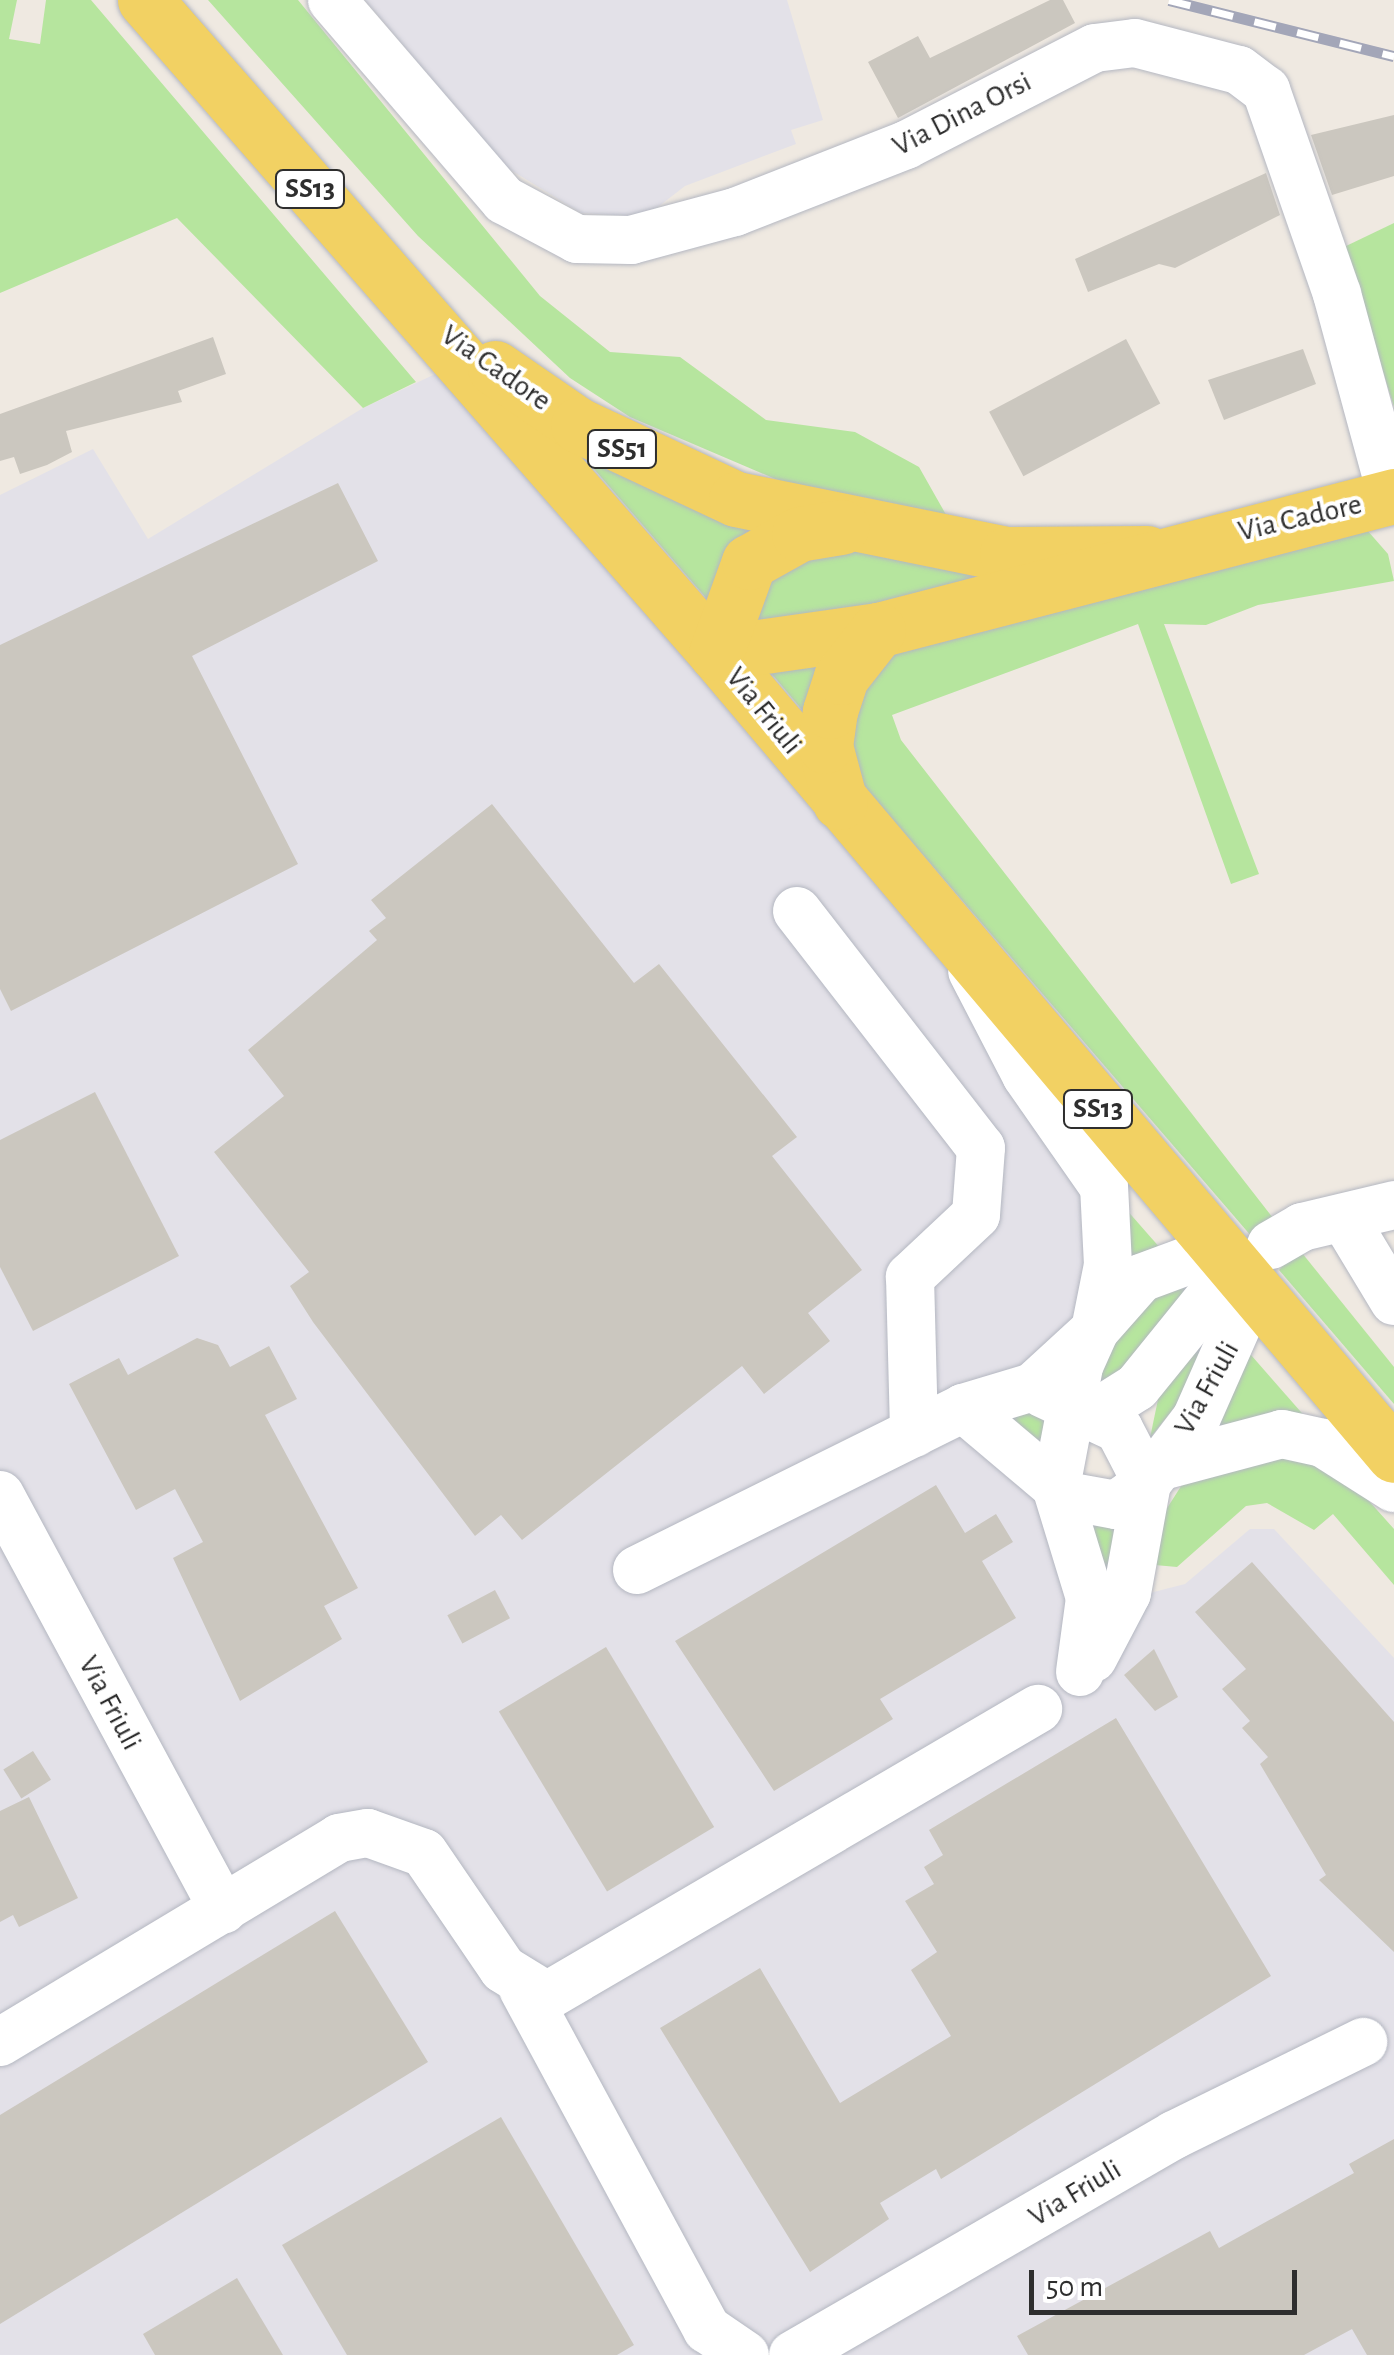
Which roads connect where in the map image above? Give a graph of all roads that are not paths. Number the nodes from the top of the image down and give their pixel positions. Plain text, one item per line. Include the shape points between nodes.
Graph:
1 (145, 0) edge
2 (332, 0) edge
3 (426, 320) junction
4 (1391, 505) edge
5 (842, 527) junction
6 (1147, 553) junction
7 (878, 630) junction
8 (716, 653) junction
9 (840, 805) junction
10 (797, 911) dead end
11 (966, 954) junction
12 (1394, 1205) edge
13 (1344, 1218) junction
14 (1241, 1274) junction
15 (1394, 1301) edge
16 (1095, 1330) junction
17 (1152, 1368) junction
18 (1010, 1396) junction
19 (963, 1408) junction
20 (1079, 1410) junction
21 (914, 1432) junction
22 (1394, 1455) edge
23 (1147, 1467) junction
24 (1056, 1487) junction
25 (1394, 1488) edge
26 (0, 1495) edge
27 (637, 1570) dead end
28 (1058, 1693) junction
29 (223, 1910) junction
30 (523, 1989) junction
31 (0, 2042) edge
32 (1363, 2042) dead end
33 (735, 2354) edge
34 (793, 2355) edge

1 - 3 main road, Via Cadore / SS13
2 - 4 street, Via Dina Orsi via 496,191 539,225 577,239 631,240 735,212 906,145 1096,48 1135,42 1239,70 1266,90 1337,294
3 - 5 main road, Via Cadore / SS51 via 644,460 736,499
3 - 8 main road, Via Cadore / SS13
4 - 6 main road, Via Cadore / SS51
5 - 6 main road, Via Cadore / SS51 via 1007,554
5 - 8 main road, Via Cadore / SS51 via 799,534 748,562
6 - 7 main road, Via Cadore / SS51
7 - 8 main road, Via Cadore / SS51
7 - 9 main road via 841,677 830,711 824,746
8 - 9 main road, Via Friuli / SS13
9 - 11 main road, Via Friuli / SS13
10 - 21 street via 981,1148 976,1214 910,1277
11 - 14 main road, Via Friuli / SS13
11 - 16 street, Via Friuli via 992,1018 1104,1187 1108,1265
12 - 13 street
13 - 14 street
13 - 15 street
14 - 16 street, Via Friuli via 1166,1264 1117,1300
14 - 17 street
14 - 22 main road, Via Friuli / SS13
14 - 23 street, Via Friuli via 1209,1397
16 - 18 street via 1053,1376
16 - 20 street, Via Friuli
17 - 20 street
17 - 23 street
18 - 19 street
18 - 20 street via 1045,1393
19 - 21 street
19 - 24 street
20 - 23 street via 1119,1429
20 - 24 street, Via Friuli
21 - 27 street
23 - 24 street via 1110,1506
23 - 25 street, Via Friuli via 1282,1434 1323,1444
23 - 28 street, Via Friuli via 1127,1593
24 - 28 street, Via Friuli via 1090,1598
26 - 29 street, Via Friuli
28 - 30 street, Via Friuli via 576,1981 547,1996
29 - 30 street via 340,1838 390,1834 424,1853
29 - 31 street
30 - 33 street via 706,2329
32 - 34 street, Via Friuli via 1174,2135

